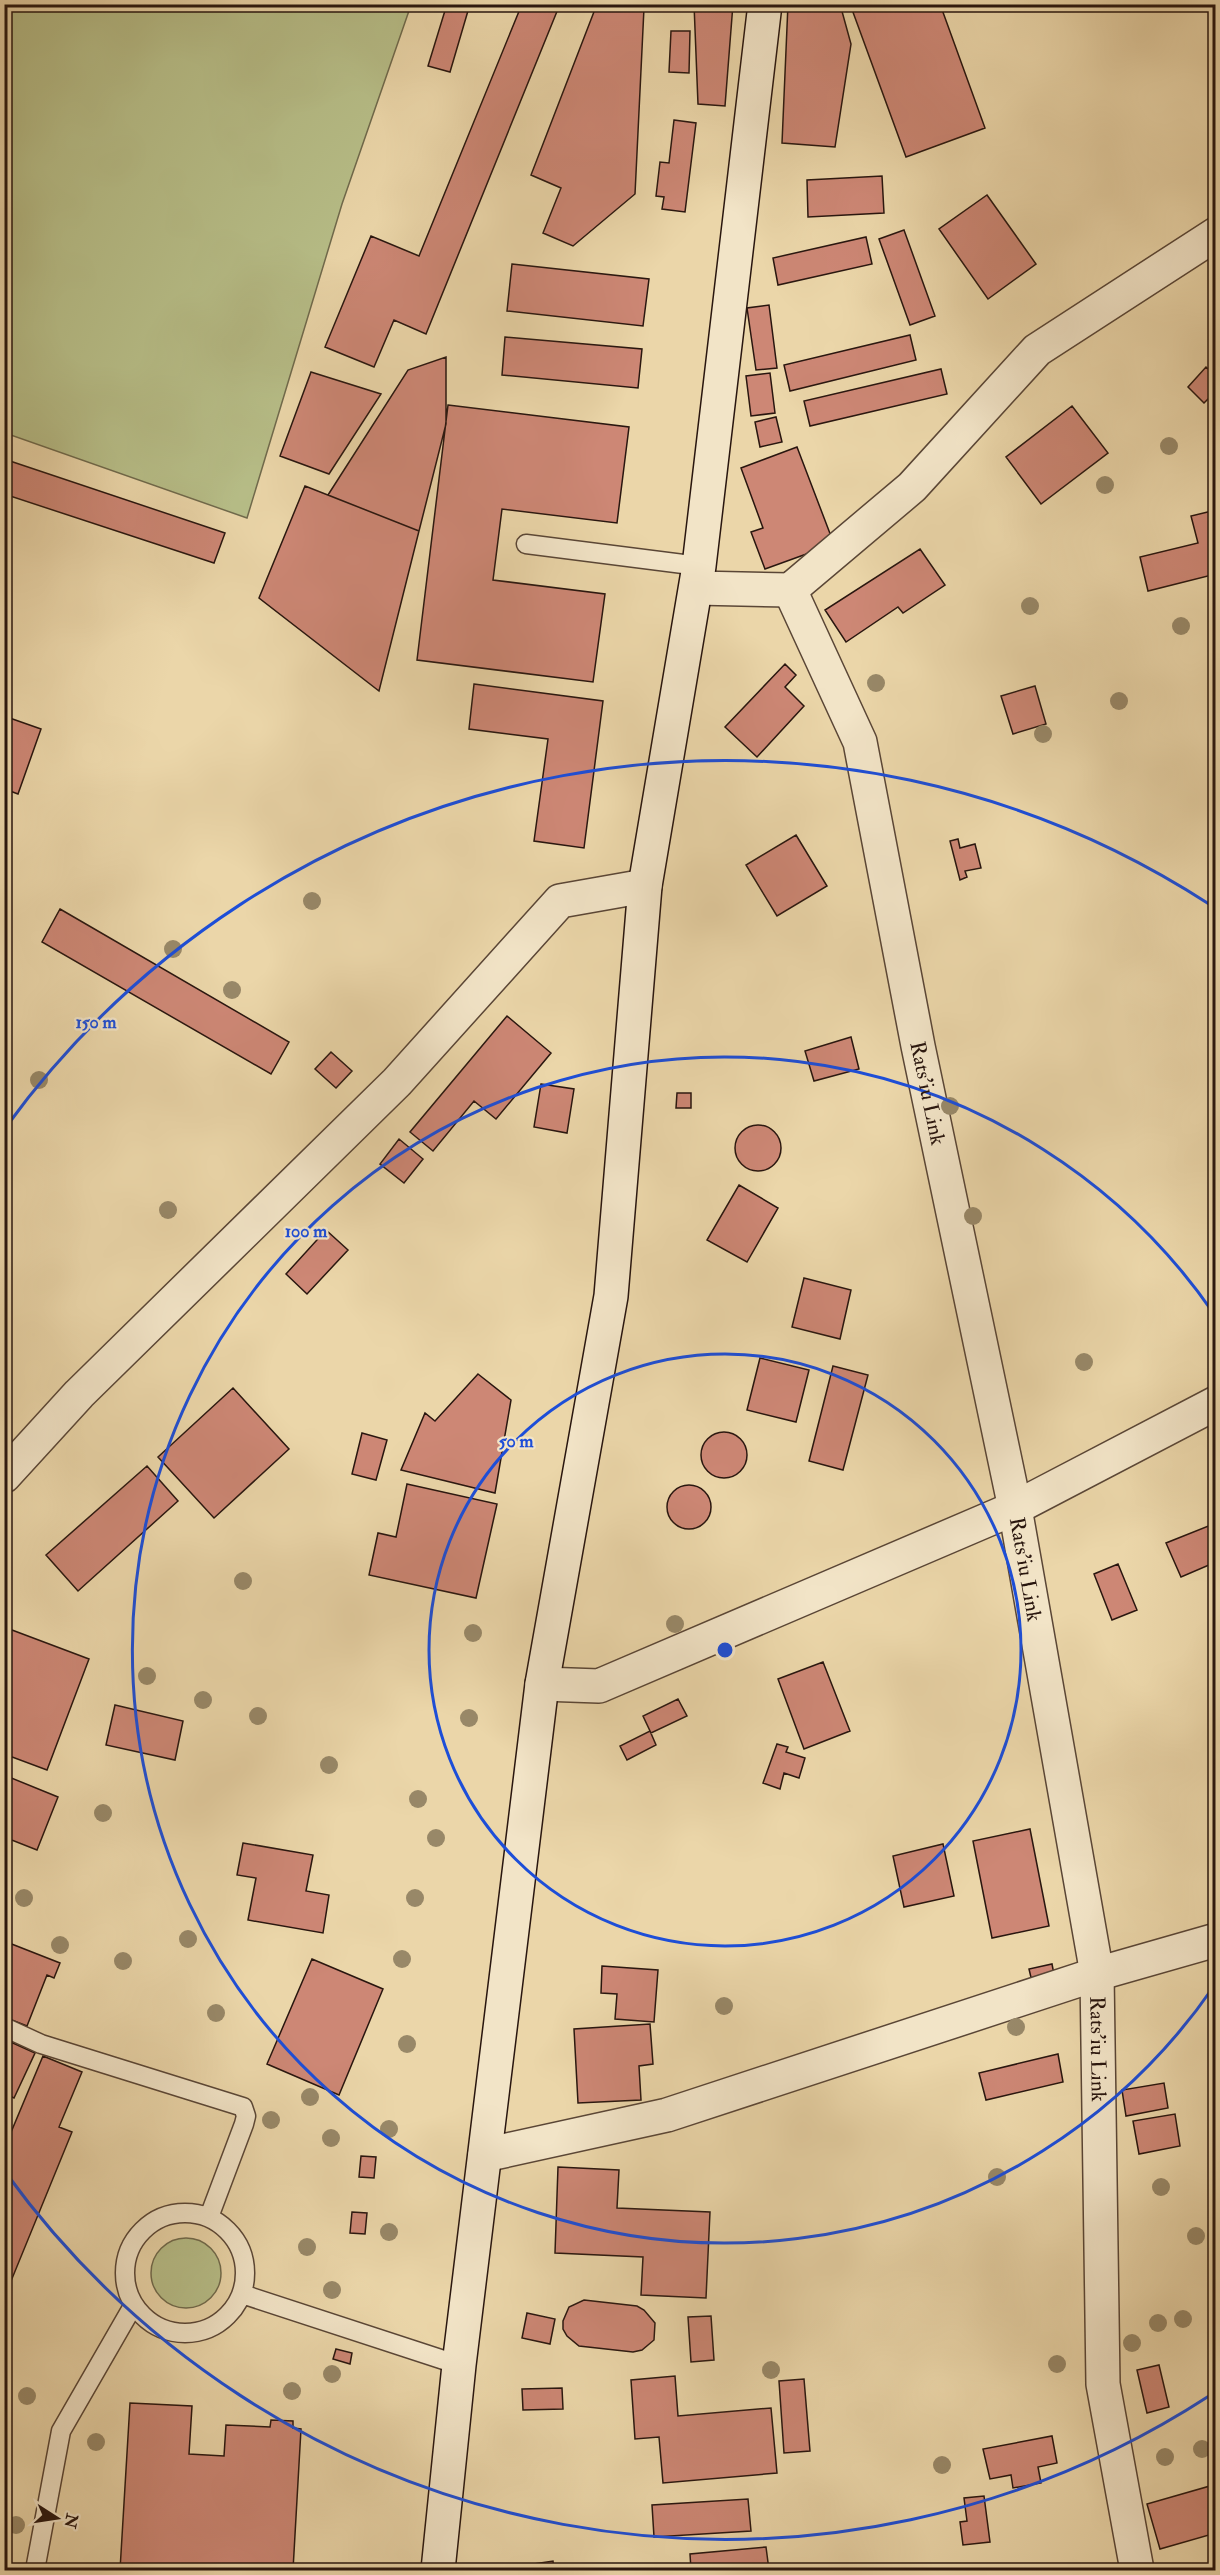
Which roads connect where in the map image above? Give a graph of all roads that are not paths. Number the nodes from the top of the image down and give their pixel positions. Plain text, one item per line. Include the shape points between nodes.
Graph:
1 (765, 4) edge
2 (1215, 234) edge
3 (526, 544) dead end
4 (698, 577) junction
5 (790, 590) junction
6 (645, 886) junction
7 (1215, 1403) edge
8 (4, 1476) edge
9 (1015, 1509) junction
10 (542, 1684) junction
11 (1215, 1940) edge
12 (1097, 1974) junction
13 (4, 2027) edge
14 (485, 2155) junction
15 (209, 2217) junction
16 (242, 2294) junction
17 (133, 2306) junction
18 (459, 2365) junction
19 (35, 2571) edge
20 (438, 2571) edge
21 (1137, 2571) edge

1 - 4 street
2 - 5 street via 1037,350 912,487
3 - 4 lane
4 - 5 street
4 - 6 street
5 - 9 street, Rats'iu Link via 860,742 918,1046
6 - 8 street via 560,901 397,1082 79,1394
6 - 10 street via 611,1296
7 - 9 street
9 - 10 street via 599,1686
9 - 12 street, Rats'iu Link
10 - 14 street
11 - 12 street
12 - 14 street via 667,2115
12 - 21 street, Rats'iu Link via 1103,2384
13 - 15 lane via 41,2044 243,2107 244,2124
14 - 18 street
15 - 16 lane via 227,2230 240,2249 246,2271
15 - 17 lane via 187,2212 161,2217 140,2232 127,2256 124,2282
16 - 17 lane via 231,2313 214,2327 194,2334 172,2333 152,2325
16 - 18 lane
17 - 19 lane via 61,2431
18 - 20 street

